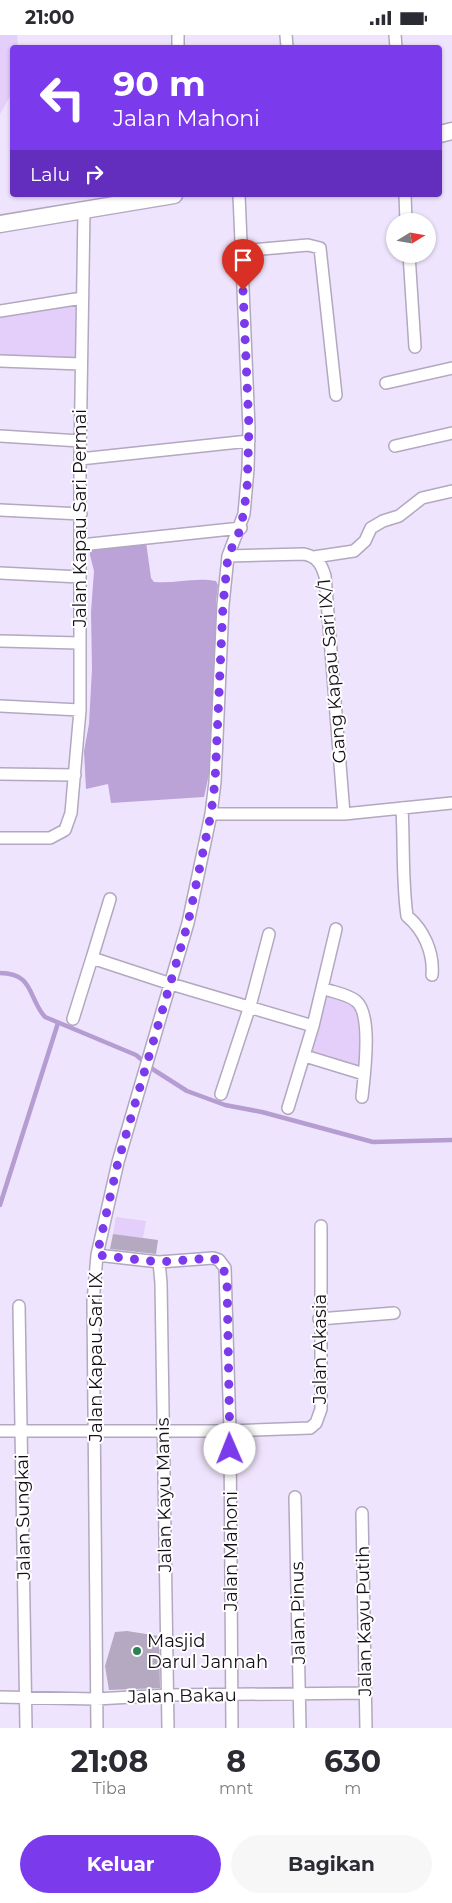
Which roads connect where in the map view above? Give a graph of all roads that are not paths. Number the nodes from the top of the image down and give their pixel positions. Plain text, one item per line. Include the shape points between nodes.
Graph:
1 (163, 197) edge
2 (239, 197) edge
3 (405, 197) edge
4 (84, 211) junction
5 (406, 213) edge
6 (0, 224) edge
7 (241, 251) junction
8 (410, 263) edge
9 (82, 298) junction
10 (0, 311) edge
11 (415, 347) dead end
12 (0, 361) edge
13 (81, 364) junction
14 (452, 368) edge
15 (386, 383) dead end
16 (336, 395) dead end
17 (452, 433) edge
18 (0, 436) edge
19 (80, 441) junction
20 (249, 441) junction
21 (395, 445) dead end
22 (80, 459) junction
23 (452, 491) edge
24 (0, 510) edge
25 (80, 514) junction
26 (241, 528) junction
27 (81, 545) junction
28 (228, 556) junction
29 (314, 557) junction
30 (0, 573) edge
31 (80, 577) junction
32 (0, 641) edge
33 (79, 643) junction
34 (0, 706) edge
35 (80, 710) junction
36 (0, 774) edge
37 (75, 775) junction
38 (452, 803) edge
39 (402, 808) junction
40 (211, 814) junction
41 (344, 814) junction
42 (0, 838) edge
43 (110, 899) dead end
44 (336, 929) dead end
45 (269, 934) dead end
46 (92, 958) junction
47 (432, 975) dead end
48 (171, 984) junction
49 (322, 989) junction
50 (250, 1006) junction
51 (73, 1019) dead end
52 (313, 1026) junction
53 (305, 1056) junction
54 (364, 1074) junction
55 (221, 1094) dead end
56 (362, 1097) dead end
57 (288, 1108) dead end
58 (321, 1226) dead end
59 (97, 1255) junction
60 (159, 1262) junction
61 (19, 1305) dead end
62 (394, 1313) dead end
63 (319, 1319) junction
64 (95, 1429) junction
65 (21, 1430) junction
66 (162, 1430) junction
67 (0, 1431) edge
68 (230, 1431) junction
69 (295, 1497) dead end
70 (362, 1513) dead end
71 (365, 1693) junction
72 (300, 1694) junction
73 (168, 1695) junction
74 (232, 1695) junction
75 (0, 1697) edge
76 (26, 1698) junction
77 (96, 1699) junction
78 (26, 1728) edge
79 (97, 1728) edge
80 (168, 1728) edge
81 (232, 1728) edge
82 (300, 1728) edge
83 (366, 1728) edge

1 - 4 main road
2 - 7 street, Jalan Kapau Sari IX
3 - 5 street
4 - 6 main road
4 - 9 street, Jalan Kapau Sari Permai
7 - 16 street via 308,245 320,248
7 - 20 street, Jalan Kapau Sari IX
8 - 11 street
9 - 10 street
9 - 13 street, Jalan Kapau Sari Permai
12 - 13 street
13 - 19 street, Jalan Kapau Sari Permai
14 - 15 street
17 - 21 street
18 - 19 street
19 - 22 street, Jalan Kapau Sari Permai
20 - 22 street
20 - 26 street, Jalan Kapau Sari IX
22 - 25 street, Jalan Kapau Sari Permai
23 - 29 street via 422,498 399,516 382,521 371,529 365,541 354,551
24 - 25 street
25 - 27 street, Jalan Kapau Sari Permai
26 - 27 street
26 - 28 street, Jalan Kapau Sari IX
27 - 31 street, Jalan Kapau Sari Permai
28 - 29 street, Gang Kapau Sari IX/1 via 304,554
28 - 40 street, Jalan Kapau Sari IX
29 - 41 street, Gang Kapau Sari IX/1 via 325,576
30 - 31 street
31 - 33 street, Jalan Kapau Sari Permai
32 - 33 street
33 - 35 street, Jalan Kapau Sari Permai
34 - 35 street
35 - 37 street, Jalan Kapau Sari Permai
36 - 37 street
37 - 42 street, Jalan Kapau Sari Permai via 69,825 58,835 44,839
38 - 39 street
39 - 41 street
39 - 47 street via 407,915 418,926 428,946 433,962
40 - 41 street
40 - 48 street, Jalan Kapau Sari IX via 188,923
43 - 46 street
44 - 49 street
45 - 50 street
46 - 48 street
46 - 51 street
48 - 50 street
48 - 59 street, Jalan Kapau Sari IX via 118,1162
49 - 52 street
49 - 54 street via 356,1000 364,1013
50 - 52 street
50 - 55 street
52 - 53 street
53 - 54 street
53 - 57 street
54 - 56 street
58 - 63 street, Jalan Akasia
59 - 60 street, Jalan Mahoni
59 - 64 street, Jalan Kapau Sari IX via 93,1302
60 - 66 street, Jalan Kayu Manis
60 - 68 street, Jalan Mahoni via 213,1258 225,1268
61 - 65 street, Jalan Sungkai
62 - 63 street
63 - 68 street, Jalan Akasia via 321,1409 316,1423 303,1430
64 - 65 street, Jalan Akasia
64 - 66 street, Jalan Akasia
64 - 77 street, Jalan Kapau Sari IX
65 - 67 street, Jalan Akasia
65 - 76 street, Jalan Sungkai
66 - 68 street, Jalan Akasia
66 - 73 street, Jalan Kayu Manis
68 - 74 street, Jalan Mahoni
69 - 72 street, Jalan Pinus
70 - 71 street, Jalan Kayu Putih
71 - 72 street, Jalan Bakau
71 - 83 street, Jalan Kayu Putih
72 - 74 street, Jalan Bakau
72 - 82 street, Jalan Pinus
73 - 74 street, Jalan Bakau
73 - 77 street, Jalan Bakau
73 - 80 street, Jalan Kayu Manis
74 - 81 street, Jalan Mahoni
75 - 76 street, Jalan Bakau
76 - 77 street, Jalan Bakau
76 - 78 street, Jalan Sungkai
77 - 79 street, Jalan Kapau Sari IX

